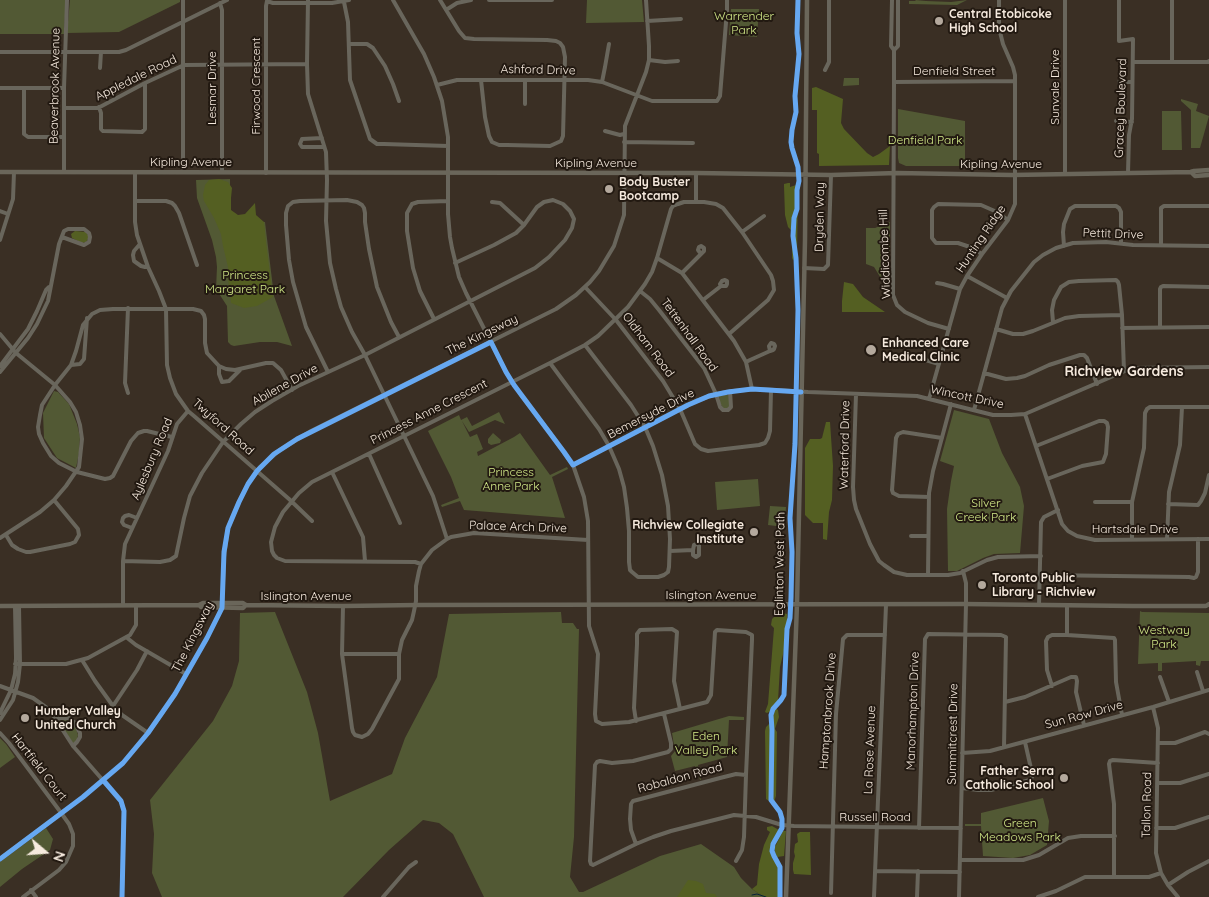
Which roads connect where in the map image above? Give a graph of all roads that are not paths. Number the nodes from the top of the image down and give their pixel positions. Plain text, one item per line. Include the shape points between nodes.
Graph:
1 (67, 0) edge
2 (183, 0) edge
3 (226, 0) edge
4 (267, 0) edge
5 (349, 0) edge
6 (393, 0) edge
7 (440, 0) edge
8 (472, 0) edge
9 (489, 0) edge
10 (552, 0) edge
11 (646, 0) edge
12 (726, 0) edge
13 (807, 0) edge
14 (829, 0) edge
15 (892, 0) edge
16 (898, 0) edge
17 (999, 0) edge
18 (1065, 0) edge
19 (1118, 0) edge
20 (1172, 0) edge
21 (308, 1) edge
22 (344, 2) junction
23 (220, 3) junction
24 (446, 10) junction
25 (184, 14) junction
26 (190, 18) junction
27 (681, 19) dead end
28 (184, 21) junction
29 (647, 21) junction
30 (1011, 27) dead end
31 (999, 28) junction
32 (349, 44) junction
33 (609, 44) dead end
34 (894, 50) junction
35 (0, 52) edge
36 (65, 52) junction
37 (101, 52) junction
38 (649, 60) junction
39 (1209, 61) edge
40 (678, 62) dead end
41 (1133, 62) junction
42 (1172, 62) junction
43 (266, 64) junction
44 (307, 64) junction
45 (184, 65) junction
46 (222, 65) junction
47 (100, 68) dead end
48 (826, 70) dead end
49 (481, 80) junction
50 (525, 80) junction
51 (564, 80) junction
52 (1015, 81) junction
53 (602, 82) junction
54 (894, 82) junction
55 (1119, 82) dead end
56 (1132, 82) junction
57 (145, 83) junction
58 (437, 85) junction
59 (0, 88) edge
60 (24, 88) junction
61 (64, 88) junction
62 (636, 96) junction
63 (399, 101) dead end
64 (526, 104) dead end
65 (99, 107) junction
66 (64, 108) junction
67 (1116, 121) dead end
68 (1132, 122) junction
69 (605, 131) dead end
70 (624, 134) junction
71 (63, 137) junction
72 (322, 138) junction
73 (624, 142) junction
74 (693, 143) dead end
75 (448, 146) junction
76 (324, 147) junction
77 (1209, 170) edge
78 (0, 172) edge
79 (14, 172) junction
80 (64, 172) junction
81 (135, 172) junction
82 (183, 172) junction
83 (222, 172) junction
84 (1191, 172) junction
85 (266, 173) junction
86 (326, 173) junction
87 (449, 173) junction
88 (624, 173) junction
89 (696, 173) junction
90 (1128, 173) junction
91 (806, 174) junction
92 (893, 174) junction
93 (1065, 174) junction
94 (831, 175) junction
95 (1015, 175) junction
96 (1209, 176) edge
97 (136, 201) junction
98 (326, 201) junction
99 (448, 201) junction
100 (492, 202) dead end
101 (696, 202) junction
102 (1209, 206) edge
103 (0, 211) edge
104 (8, 214) junction
105 (764, 216) dead end
106 (1008, 220) junction
107 (524, 225) junction
108 (742, 232) junction
109 (62, 237) junction
110 (0, 240) edge
111 (140, 244) junction
112 (1121, 244) junction
113 (1161, 245) junction
114 (1064, 246) junction
115 (1209, 246) edge
116 (701, 254) dead end
117 (982, 254) junction
118 (657, 258) junction
119 (455, 264) junction
120 (197, 265) dead end
121 (148, 267) junction
122 (804, 268) junction
123 (682, 273) junction
124 (967, 276) junction
125 (937, 283) dead end
126 (721, 286) dead end
127 (585, 287) junction
128 (1209, 287) edge
129 (960, 289) junction
130 (640, 291) junction
131 (1007, 298) junction
132 (703, 300) junction
133 (470, 302) junction
134 (128, 308) junction
135 (166, 309) junction
136 (1122, 315) junction
137 (87, 318) junction
138 (434, 319) junction
139 (616, 320) junction
140 (1053, 322) junction
141 (1160, 327) junction
142 (1209, 327) edge
143 (1122, 328) junction
144 (949, 329) junction
145 (996, 329) junction
146 (0, 334) edge
147 (729, 334) junction
148 (399, 337) junction
149 (491, 342) junction
150 (585, 345) junction
151 (14, 351) junction
152 (770, 351) dead end
153 (365, 354) junction
154 (912, 356) dead end
155 (746, 362) junction
156 (550, 363) junction
157 (939, 364) junction
158 (70, 365) junction
159 (0, 366) edge
160 (218, 366) junction
161 (1209, 368) edge
162 (242, 369) junction
163 (1124, 371) junction
164 (0, 372) edge
165 (328, 372) junction
166 (984, 373) junction
167 (512, 382) junction
168 (1097, 384) junction
169 (54, 385) junction
170 (752, 389) junction
171 (292, 390) junction
172 (772, 390) junction
173 (730, 391) junction
174 (801, 392) junction
175 (128, 393) dead end
176 (716, 394) junction
177 (856, 394) junction
178 (384, 395) junction
179 (930, 399) junction
180 (951, 404) junction
181 (1182, 407) junction
182 (1209, 407) edge
183 (680, 409) junction
184 (974, 410) junction
185 (188, 411) junction
186 (1025, 414) junction
187 (645, 427) junction
188 (404, 435) junction
189 (172, 437) junction
190 (942, 438) junction
191 (223, 442) junction
192 (609, 446) junction
193 (1036, 446) junction
194 (369, 454) junction
195 (573, 465) junction
196 (257, 471) junction
197 (77, 472) junction
198 (332, 472) junction
199 (1209, 475) edge
200 (1047, 479) junction
201 (928, 497) junction
202 (54, 500) junction
203 (292, 501) junction
204 (1095, 502) dead end
205 (1132, 502) junction
206 (1168, 504) junction
207 (1058, 510) junction
208 (137, 518) junction
209 (312, 521) dead end
210 (400, 522) dead end
211 (132, 528) junction
212 (6, 535) junction
213 (911, 536) dead end
214 (928, 536) junction
215 (0, 538) edge
216 (447, 539) junction
217 (1132, 539) junction
218 (1167, 539) junction
219 (1198, 539) junction
220 (1209, 539) edge
221 (588, 540) junction
222 (670, 550) junction
223 (693, 550) dead end
224 (1041, 556) junction
225 (123, 561) junction
226 (365, 561) junction
227 (421, 564) junction
228 (963, 571) junction
229 (928, 575) junction
230 (1041, 575) junction
231 (798, 604) junction
232 (966, 604) junction
233 (123, 605) junction
234 (136, 605) junction
235 (222, 605) junction
236 (415, 605) junction
237 (589, 605) junction
238 (886, 605) junction
239 (1039, 605) junction
240 (0, 606) edge
241 (17, 606) junction
242 (343, 606) junction
243 (1067, 606) junction
244 (1208, 606) edge
245 (966, 634) junction
246 (885, 635) junction
247 (1067, 635) junction
248 (126, 637) junction
249 (147, 651) junction
250 (342, 654) junction
251 (399, 654) junction
252 (82, 660) junction
253 (18, 664) junction
254 (1197, 672) dead end
255 (186, 674) junction
256 (1160, 677) dead end
257 (0, 686) edge
258 (1052, 686) junction
259 (1209, 690) edge
260 (14, 691) junction
261 (1203, 691) junction
262 (1005, 702) junction
263 (1169, 702) junction
264 (113, 706) junction
265 (1154, 707) junction
266 (680, 709) junction
267 (0, 713) edge
268 (664, 714) junction
269 (1122, 715) junction
270 (56, 719) junction
271 (0, 720) edge
272 (636, 721) junction
273 (1084, 725) junction
274 (0, 733) edge
275 (148, 733) junction
276 (1209, 734) edge
277 (1025, 742) junction
278 (1158, 743) junction
279 (73, 746) junction
280 (1004, 747) junction
281 (962, 753) junction
282 (1158, 763) junction
283 (1209, 774) edge
284 (746, 775) junction
285 (103, 780) junction
286 (1157, 783) junction
287 (962, 788) junction
288 (62, 813) junction
289 (745, 816) junction
290 (1209, 817) edge
291 (789, 826) junction
292 (832, 827) junction
293 (877, 828) junction
294 (918, 828) junction
295 (960, 828) junction
296 (1156, 828) junction
297 (1115, 836) junction
298 (636, 844) junction
299 (0, 859) edge
300 (960, 860) junction
301 (736, 861) dead end
302 (1209, 861) edge
303 (416, 862) dead end
304 (875, 871) junction
305 (918, 871) junction
306 (960, 872) junction
307 (1161, 873) junction
308 (1114, 876) junction
309 (1168, 885) junction
310 (31, 890) junction
311 (830, 893) dead end
312 (23, 897) edge
313 (36, 897) edge
314 (122, 897) edge
315 (383, 897) edge
316 (786, 897) edge
317 (874, 897) edge
318 (917, 897) edge
319 (959, 897) edge
320 (1038, 897) edge
321 (1178, 897) edge

1 - 36 street, Beaverbrook Avenue
2 - 25 street
3 - 23 street
4 - 21 street via 273,3
4 - 43 street, Firwood Crescent
5 - 22 street
6 - 58 street
7 - 24 street
8 - 24 street
9 - 10 street
11 - 29 street
12 - 62 street, Ashford Drive via 719,99 713,102 655,101
13 - 91 main road
14 - 48 street
15 - 34 street via 891,46
16 - 34 street via 898,46
17 - 31 street, Hunting Ridge
18 - 93 street, Sunvale Drive
19 - 41 street, Gracey Boulevard via 1119,41 1133,39
20 - 42 street
21 - 22 street
21 - 44 street
22 - 32 street
23 - 26 street
23 - 46 street, Lesmar Drive
24 - 51 street via 465,38 556,41 563,47
25 - 26 street
25 - 28 street
26 - 28 street
27 - 29 street
28 - 37 street via 126,50
28 - 45 street
29 - 38 street
30 - 31 street
31 - 52 street, Hunting Ridge via 1014,68
32 - 63 street via 367,44 373,48 385,66
32 - 75 street via 350,80 370,139 377,144
33 - 53 street
34 - 54 street, Widdicombe Hill
35 - 36 street
36 - 37 street
36 - 61 street, Beaverbrook Avenue
37 - 47 street
38 - 40 street
38 - 62 street, The Kingsway
39 - 42 street
41 - 42 street
41 - 56 street, Gracey Boulevard
43 - 44 street, Appledale Road
43 - 46 street, Appledale Road
43 - 85 street, Firwood Crescent
44 - 72 street via 308,94
45 - 46 street, Appledale Road
45 - 57 street, Appledale Road
45 - 82 street
46 - 83 street, Lesmar Drive
49 - 50 street, Ashford Drive
49 - 51 street via 489,136 495,143 507,146 550,146 561,141
49 - 58 street, Ashford Drive via 457,80
50 - 51 street, Ashford Drive
50 - 64 street
51 - 53 street, Ashford Drive
52 - 54 street, Denfield Street
52 - 95 street, Hunting Ridge
53 - 62 street, Ashford Drive
54 - 92 street, Widdicombe Hill
55 - 56 street
56 - 68 street, Gracey Boulevard
57 - 65 street, Appledale Road
57 - 65 street via 146,129 142,132 103,131
58 - 75 street
59 - 60 street
60 - 61 street
60 - 71 street via 24,134
61 - 66 street, Beaverbrook Avenue
62 - 70 street, The Kingsway
65 - 66 street, Appledale Road
66 - 71 street, Beaverbrook Avenue
67 - 68 street
68 - 90 street, Gracey Boulevard
69 - 70 street
70 - 73 street, The Kingsway
71 - 80 street, Beaverbrook Avenue
72 - 76 street
72 - 76 street via 302,139 300,144 302,147
73 - 74 street
73 - 88 street, The Kingsway
75 - 87 street
76 - 86 street
77 - 84 main road, Kipling Avenue
78 - 79 main road, Kipling Avenue
79 - 80 main road, Kipling Avenue
79 - 104 street via 13,199
80 - 81 main road, Kipling Avenue
81 - 82 main road, Kipling Avenue
81 - 97 street, Twyford Road
82 - 83 main road, Kipling Avenue
83 - 85 main road, Kipling Avenue
84 - 90 main road, Kipling Avenue
84 - 96 main road, Kipling Avenue via 1195,176
85 - 86 main road, Kipling Avenue
86 - 87 main road, Kipling Avenue
86 - 98 street
87 - 88 main road, Kipling Avenue
87 - 99 street
88 - 89 main road, Kipling Avenue
88 - 127 street, The Kingsway via 625,208 620,231 607,259
89 - 91 main road, Kipling Avenue
89 - 101 street
90 - 93 main road, Kipling Avenue
91 - 94 main road, Kipling Avenue
91 - 122 main road
92 - 94 main road, Kipling Avenue
92 - 95 main road, Kipling Avenue
92 - 144 street, Widdicombe Hill via 893,295 905,312
93 - 95 main road, Kipling Avenue
94 - 122 street, Dryden Way via 828,265 824,269
95 - 106 street, Hunting Ridge via 1015,204
97 - 111 street, Twyford Road via 135,222
97 - 120 street via 166,201 175,206
98 - 148 street via 352,201 364,208 375,280
98 - 153 street via 328,246 336,289 341,308
98 - 165 street via 293,202 288,206 286,225 289,260 300,310
99 - 119 street
99 - 138 street via 418,202 412,204 407,213 413,268
100 - 107 street via 500,203
101 - 108 street, Princess Anne Crescent via 723,208
101 - 118 street, Princess Anne Crescent via 673,206
102 - 113 street via 1161,208
103 - 104 street
104 - 110 street
105 - 108 street
106 - 117 street, Hunting Ridge
106 - 117 street via 981,205 934,206 932,238 936,243 958,243
107 - 119 street via 506,240
107 - 133 street, Abilene Drive via 537,207 553,200 563,204 574,218 565,240 540,265
108 - 147 street, Princess Anne Crescent via 771,275 774,290 767,301
109 - 109 street via 84,245 90,237 86,230 72,228 65,230
109 - 151 street via 50,287
111 - 121 street, Twyford Road
111 - 121 street, Twyford Road via 134,251 134,261
112 - 113 street, Pettit Drive
112 - 114 street, Pettit Drive via 1096,242
112 - 114 street via 1120,208 1075,206 1070,209 1064,224
113 - 115 street, Pettit Drive
114 - 131 street, Pettit Drive via 1034,262
116 - 123 street
117 - 124 street, Hunting Ridge
118 - 123 street
118 - 130 street, Princess Anne Crescent
119 - 133 street
121 - 135 street, Twyford Road
122 - 174 main road
123 - 132 street
124 - 129 street, Hunting Ridge
124 - 131 street
125 - 129 street
126 - 132 street
127 - 139 street, Oldham Road
127 - 149 street, The Kingsway via 556,309
128 - 141 street via 1161,287
129 - 144 street, Hunting Ridge
130 - 139 street, Princess Anne Crescent
130 - 176 street, Tettenhall Road via 650,299 695,357
131 - 145 street, Pettit Drive
132 - 147 street
133 - 138 street, Abilene Drive
133 - 149 street
134 - 135 street
134 - 137 street via 100,310
134 - 175 street via 125,383
135 - 160 street via 203,313 207,353
135 - 185 street, Twyford Road via 168,371 176,394
136 - 140 street via 1079,316
136 - 140 street via 1116,280 1069,282 1061,287 1054,300
136 - 143 street
137 - 158 street
137 - 158 street via 84,359 80,364
138 - 148 street, Abilene Drive
139 - 150 street, Princess Anne Crescent
139 - 183 street, Oldham Road via 663,381
140 - 145 street via 1023,334
141 - 142 street
141 - 143 street
143 - 163 street
144 - 157 street, Hunting Ridge
145 - 166 street, Pettit Drive
146 - 151 street
147 - 155 street
148 - 153 street, Abilene Drive
149 - 167 street
149 - 178 street, The Kingsway
150 - 156 street, Princess Anne Crescent
150 - 187 street
151 - 159 street
151 - 164 street
151 - 169 street
152 - 155 street
153 - 165 street, Abilene Drive
153 - 178 street
154 - 157 street
155 - 170 street
156 - 167 street, Princess Anne Crescent
156 - 192 street
157 - 179 street, Hunting Ridge
158 - 169 street
160 - 162 street
160 - 162 street via 222,382 229,381
161 - 163 street, Wincott Drive via 1136,367
162 - 171 street via 273,363 281,370
163 - 168 street, Wincott Drive
165 - 171 street, Abilene Drive
166 - 168 street via 1006,380 1084,355
166 - 184 street, Pettit Drive
167 - 188 street, Princess Anne Crescent
167 - 195 street
168 - 186 street, Wincott Drive
169 - 197 street via 70,402 80,425 82,445
169 - 197 street via 40,412 39,434 51,456
170 - 172 street, Bemersyde Drive
170 - 173 street, Bemersyde Drive
171 - 191 street, Abilene Drive via 255,412
172 - 174 street, Bemersyde Drive
172 - 183 street, Oldham Road via 770,431 766,441 759,446 701,449
173 - 176 street, Bemersyde Drive
173 - 176 street via 731,405 726,410 720,407
174 - 177 street, Wincott Drive
174 - 231 main road
176 - 183 street, Bemersyde Drive
177 - 179 street, Wincott Drive
177 - 229 street, Waterford Drive via 853,487 856,509 874,552 884,565 894,572
178 - 188 street
178 - 196 street, The Kingsway via 297,439 274,454
179 - 180 street, Wincott Drive
180 - 184 street, Wincott Drive
180 - 190 street
181 - 182 street
181 - 205 street via 1147,409 1144,448
181 - 206 street via 1180,445
183 - 187 street, Bemersyde Drive
184 - 186 street, Wincott Drive via 998,416
185 - 189 street, Aylesbury Road via 177,424
185 - 191 street, Twyford Road
186 - 193 street, Hartsdale Drive
187 - 192 street, Bemersyde Drive
187 - 222 street via 662,474 668,506
188 - 194 street, Princess Anne Crescent
188 - 216 street via 433,496
189 - 197 street via 148,431 138,433 110,478
189 - 208 street, Aylesbury Road
190 - 201 street
190 - 201 street via 903,432 896,438 893,493
191 - 196 street, Twyford Road
191 - 225 street, Abilene Drive via 190,496 176,556 160,562
192 - 195 street, Bemersyde Drive
192 - 222 street via 624,487 630,570 638,577 662,576 669,569
193 - 200 street, Hartsdale Drive
193 - 200 street via 1099,421 1107,423 1103,462
194 - 198 street, Princess Anne Crescent
194 - 210 street
195 - 221 street via 585,503
196 - 203 street, Twyford Road
196 - 235 street, The Kingsway via 238,502 228,528
197 - 202 street
198 - 203 street, Princess Anne Crescent via 307,486
198 - 226 street via 363,537
199 - 206 street via 1198,505
200 - 207 street, Hartsdale Drive
201 - 214 street
202 - 212 street
202 - 212 street via 78,529 79,536 75,542 26,552 12,545
203 - 209 street, Twyford Road
203 - 226 street, Princess Anne Crescent via 272,536 272,551 277,558 286,561
204 - 205 street
205 - 217 street
206 - 218 street
207 - 217 street, Hartsdale Drive via 1062,524 1077,536 1096,540
207 - 224 street via 1041,522
208 - 211 street, Aylesbury Road
208 - 211 street, Aylesbury Road via 129,515 123,518 124,525
211 - 225 street, Aylesbury Road via 125,544
212 - 215 street
213 - 214 street
214 - 229 street
216 - 221 street, Palace Arch Drive via 483,533
216 - 227 street
217 - 218 street, Hartsdale Drive
218 - 219 street, Hartsdale Drive
219 - 220 street, Hartsdale Drive
219 - 230 street via 1198,572 1194,578
221 - 237 street
222 - 223 street
224 - 228 street, Waterford Drive via 998,557
224 - 230 street
225 - 233 street, Aylesbury Road
226 - 227 street, Princess Anne Crescent
227 - 236 street
228 - 229 street, Waterford Drive
228 - 232 street, Summitcrest Drive
230 - 239 street
231 - 237 main road, Islington Avenue
231 - 238 main road, Islington Avenue
231 - 291 main road
232 - 238 main road, Islington Avenue
232 - 239 main road, Islington Avenue
232 - 245 street, Summitcrest Drive
233 - 234 main road, Islington Avenue
233 - 241 main road, Islington Avenue
234 - 235 main road, Islington Avenue
234 - 248 street via 136,625
235 - 242 main road, Islington Avenue via 243,608 246,605
235 - 255 street, The Kingsway
236 - 237 main road, Islington Avenue
236 - 242 main road, Islington Avenue
236 - 251 street
237 - 272 street via 590,630 598,654 596,721 602,724
238 - 246 street, La Rose Avenue
239 - 243 main road, Islington Avenue
240 - 241 main road, Islington Avenue
241 - 253 street
242 - 250 street
243 - 244 main road, Islington Avenue
243 - 247 street
245 - 262 street via 1006,637
245 - 281 street, Summitcrest Drive
245 - 294 street, Manorhampton Drive via 929,634 925,637
246 - 292 street, Hamptonbrook Drive via 847,635 843,639 836,714
246 - 293 street, La Rose Avenue
247 - 258 street via 1050,635 1047,639 1047,670
247 - 269 street via 1116,640 1116,682
248 - 249 street
248 - 252 street
249 - 255 street
249 - 264 street
250 - 251 street
250 - 251 street via 352,728 355,735 362,737 370,732 396,686
252 - 253 street via 66,664
252 - 264 street
253 - 260 street
254 - 261 street
255 - 275 street, The Kingsway
256 - 263 street
257 - 260 street
258 - 262 street
258 - 273 street via 1071,677 1077,678 1076,692
259 - 261 street, Sun Row Drive
260 - 267 street
260 - 270 street via 39,701
260 - 271 street
261 - 263 street, Sun Row Drive
262 - 280 street
263 - 265 street, Sun Row Drive
264 - 275 street
265 - 269 street, Sun Row Drive
265 - 278 street, Tallon Road
266 - 268 street
266 - 272 street via 674,682 677,632 640,630 637,634
266 - 284 street via 707,702 710,698 716,630 750,634
268 - 272 street
268 - 298 street, Russell Road via 671,743 668,752 633,761 600,761 595,764 591,864
269 - 273 street, Sun Row Drive
270 - 279 street
270 - 279 street via 68,718 74,722 80,737
273 - 277 street, Sun Row Drive
274 - 288 street, Hartfield Court
275 - 285 street, The Kingsway via 123,763
276 - 278 street via 1205,732 1175,743
277 - 280 street, Sun Row Drive
277 - 287 street via 1032,773 1030,780 991,790
278 - 282 street, Tallon Road
279 - 285 street
280 - 281 street, Sun Row Drive
281 - 287 street, Summitcrest Drive
282 - 286 street, Tallon Road
282 - 297 street via 1113,760 1108,765
283 - 286 street via 1180,783
284 - 289 street
284 - 298 street, Robaldon Road via 736,774 633,801 630,819
285 - 288 street, The Kingsway
285 - 314 street via 121,801 124,812
286 - 296 street, Tallon Road
287 - 295 street, Summitcrest Drive
288 - 299 street, The Kingsway
288 - 310 street, Hartfield Court via 73,834 71,853 59,870
289 - 291 street, Russell Road
289 - 298 street, Russell Road via 729,816
289 - 301 street via 743,846
290 - 296 street via 1175,828
291 - 292 street, Russell Road
291 - 316 main road
292 - 293 street, Russell Road
292 - 311 street
293 - 294 street, Russell Road
293 - 304 street, La Rose Avenue
294 - 295 street, Russell Road
295 - 300 street, Summitcrest Drive
296 - 307 street, Tallon Road via 1156,854
297 - 300 street via 1068,838 1039,855 1023,860
297 - 308 street
300 - 306 street, Summitcrest Drive
302 - 309 street
303 - 315 street
304 - 305 street
304 - 317 street, La Rose Avenue
305 - 306 street
305 - 318 street
306 - 319 street, Summitcrest Drive
307 - 308 street via 1149,877
307 - 309 street, Tallon Road
308 - 320 street via 1085,876 1057,893
309 - 321 street, Tallon Road
310 - 312 street, Hartfield Court
310 - 313 street

